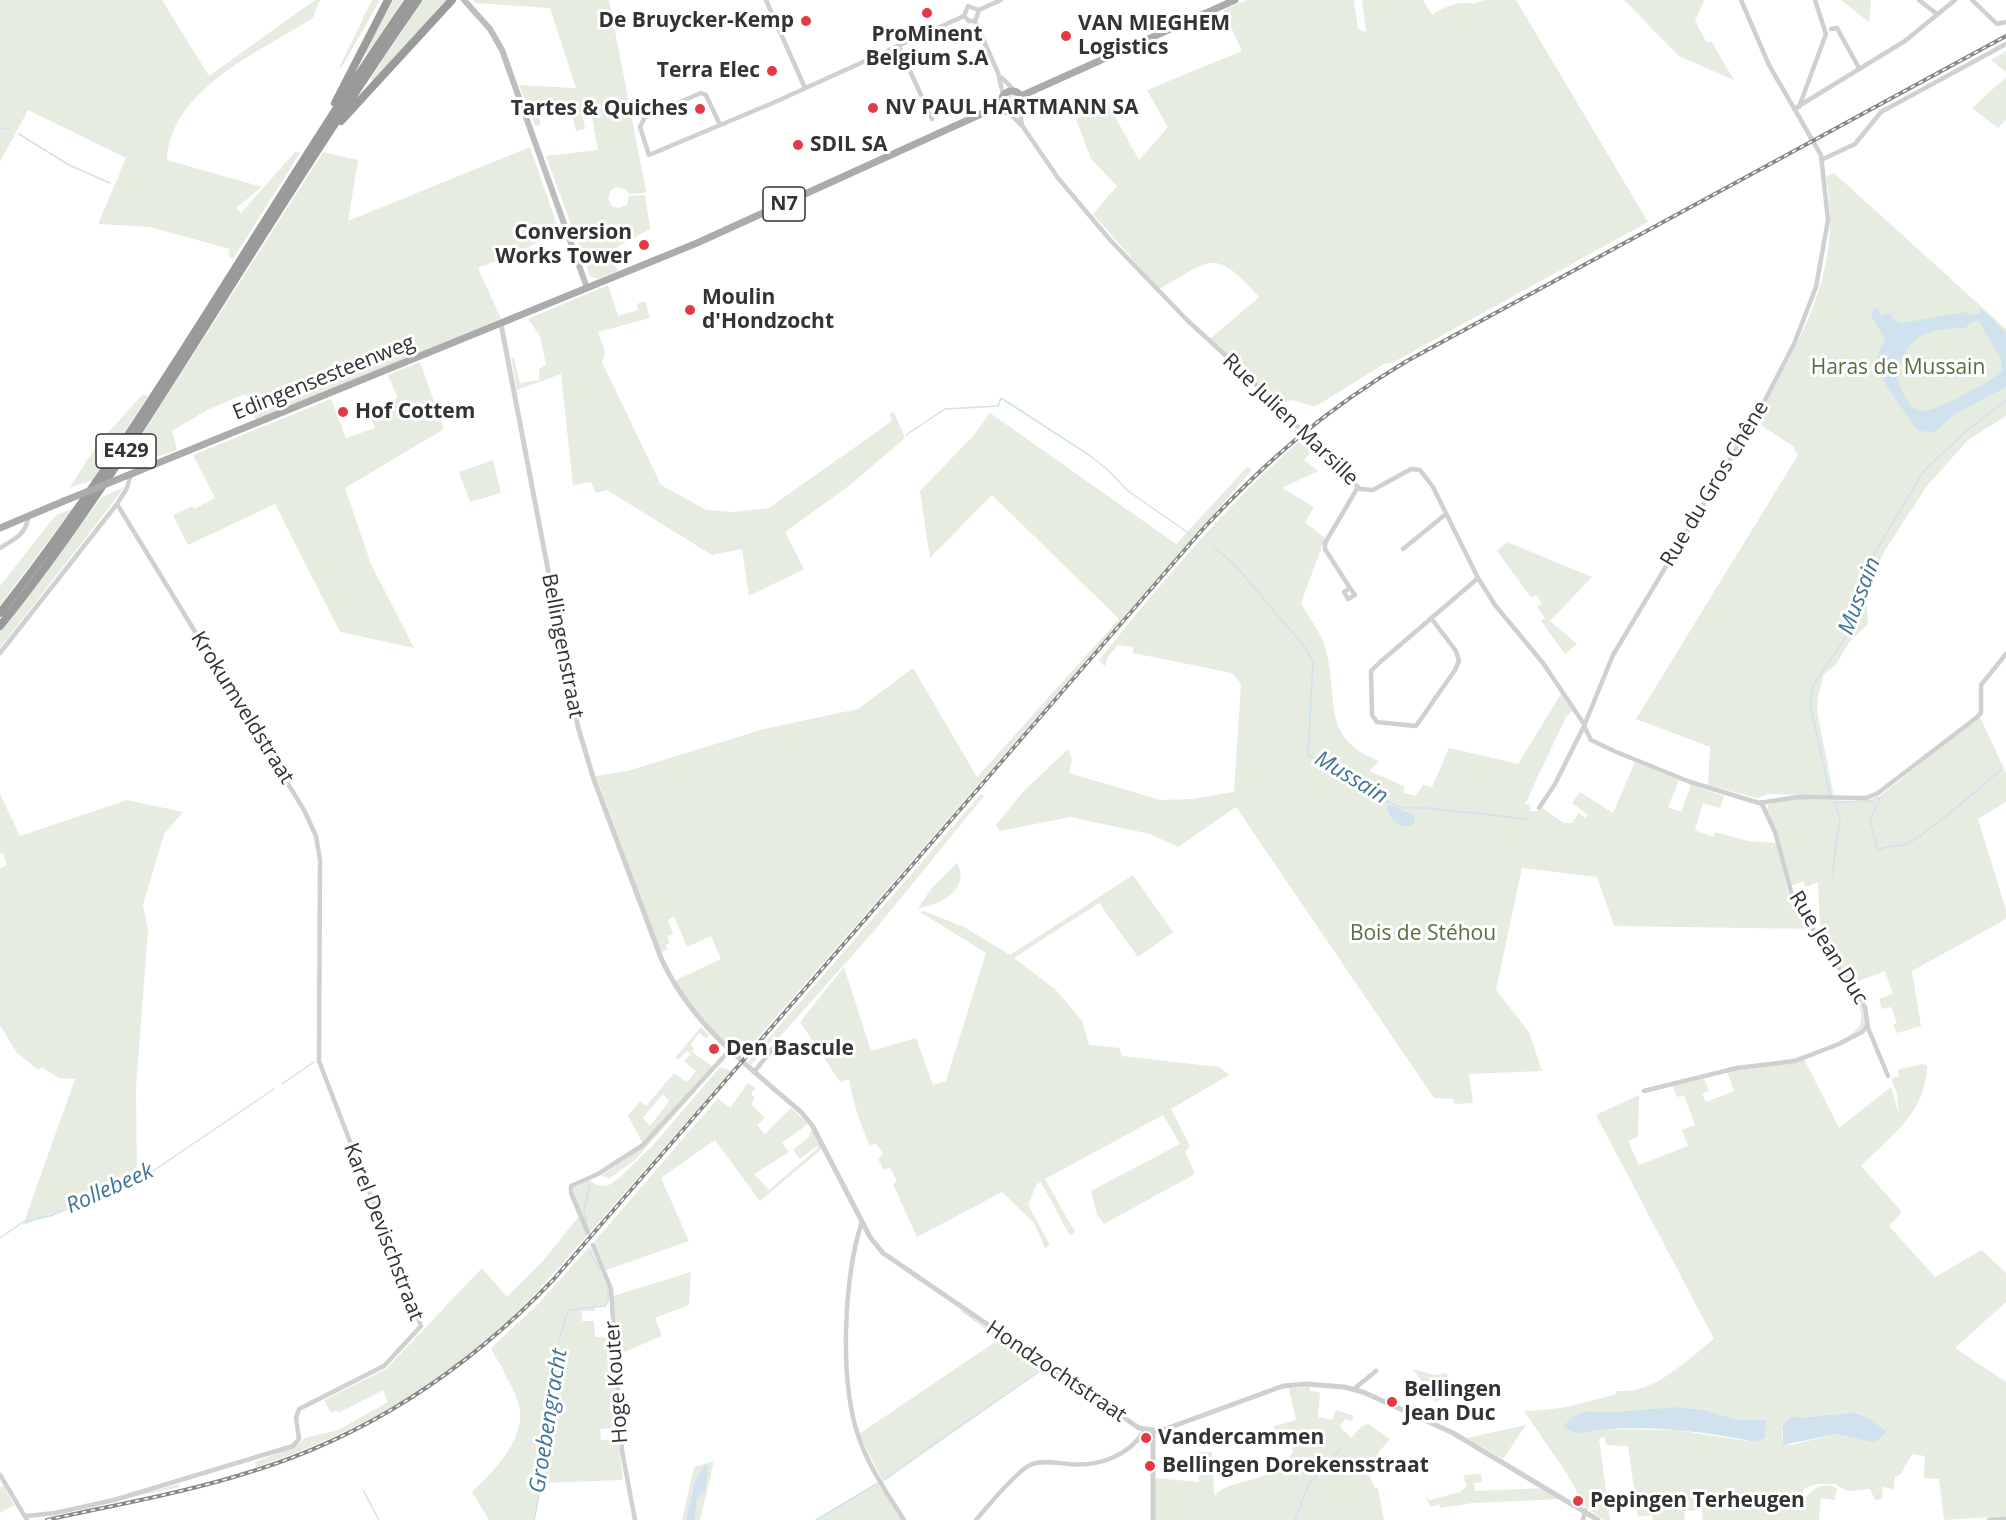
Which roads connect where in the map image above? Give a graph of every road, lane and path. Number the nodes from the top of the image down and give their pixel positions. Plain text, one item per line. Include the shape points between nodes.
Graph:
1 (388, 0) edge
2 (409, 0) edge
3 (418, 0) edge
4 (452, 0) edge
5 (464, 0) edge
6 (766, 0) edge
7 (965, 0) edge
8 (1001, 0) edge
9 (1235, 0) edge
10 (1741, 0) edge
11 (1815, 0) edge
12 (1918, 0) edge
13 (1955, 0) edge
14 (1972, 0) edge
15 (968, 6) junction
16 (979, 10) junction
17 (1937, 14) junction
18 (964, 16) junction
19 (975, 21) junction
20 (2006, 22) edge
21 (1831, 29) dead end
22 (2006, 44) edge
23 (899, 47) junction
24 (1859, 68) junction
25 (998, 73) junction
26 (805, 88) junction
27 (1018, 93) junction
28 (1003, 94) junction
29 (1001, 105) junction
30 (1796, 108) junction
31 (1019, 110) junction
32 (1009, 112) junction
33 (331, 115) junction
34 (932, 119) dead end
35 (720, 125) junction
36 (1023, 127) junction
37 (329, 132) junction
38 (1821, 160) junction
39 (587, 288) junction
40 (501, 324) junction
41 (131, 474) junction
42 (1358, 487) junction
43 (117, 504) junction
44 (1446, 514) junction
45 (28, 517) junction
46 (0, 528) edge
47 (0, 548) edge
48 (1403, 549) dead end
49 (1478, 578) junction
50 (1350, 588) dead end
51 (0, 613) edge
52 (1431, 618) junction
53 (0, 626) edge
54 (0, 653) edge
55 (2006, 654) edge
56 (1584, 725) junction
57 (1761, 802) junction
58 (1539, 808) dead end
59 (320, 927) joint
60 (661, 958) joint
61 (1868, 1025) junction
62 (778, 1042) dead end
63 (729, 1050) junction
64 (754, 1072) junction
65 (1888, 1076) dead end
66 (1644, 1091) dead end
67 (862, 1221) junction
68 (588, 1233) dead end
69 (868, 1233) junction
70 (858, 1235) junction
71 (593, 1245) dead end
72 (1376, 1371) dead end
73 (1354, 1389) junction
74 (1144, 1430) junction
75 (1153, 1431) junction
76 (0, 1475) edge
77 (1585, 1510) junction
78 (27, 1518) edge
79 (2006, 1519) edge
80 (635, 1520) edge
81 (904, 1520) edge
82 (976, 1520) edge
83 (1153, 1520) edge
84 (1583, 1520) edge
85 (1598, 1520) edge
86 (1989, 1520) edge

1 - 33 highway
2 - 33 highway, E429
3 - 37 highway, E429
4 - 37 highway
5 - 39 main road via 490,29 501,50
6 - 26 street
7 - 15 street
8 - 16 street
9 - 27 main road
10 - 30 street, Rue du Gros Chêne via 1769,65
11 - 30 street via 1826,34
12 - 17 street
13 - 17 street
14 - 20 street via 1997,24
15 - 16 street
15 - 18 street
16 - 19 street
17 - 24 street via 1905,41
18 - 19 street
18 - 23 street
19 - 25 street
21 - 24 street via 1837,28
22 - 38 street via 1881,112 1855,144
23 - 26 street
23 - 34 street
24 - 30 street
25 - 27 street
25 - 28 street
26 - 35 street
27 - 28 main road
27 - 31 main road via 1023,103
28 - 29 main road
29 - 32 main road
29 - 39 main road, Edingensesteenweg / N7
30 - 38 street, Rue du Gros Chêne
31 - 32 main road
31 - 36 street, Rue Julien Marsille
32 - 36 street, Rue Julien Marsille
33 - 51 highway, E429 via 112,460
35 - 35 street via 706,95 701,93 645,117 640,127 649,155
36 - 42 street, Rue Julien Marsille via 1058,178 1111,241
37 - 53 highway, E429 via 118,464
38 - 56 street, Rue du Gros Chêne via 1828,229 1816,287 1800,331 1762,406 1617,648
39 - 40 main road, Edingensesteenweg / N7
40 - 41 main road, Edingensesteenweg / N7
40 - 60 street, Bellingenstraat via 578,727
41 - 43 street via 128,488
41 - 45 main road, Edingensesteenweg / N7, bridge
42 - 44 street, Rue Julien Marsille via 1373,490 1407,470 1420,470
42 - 50 street via 1325,543
43 - 54 street
43 - 59 street, Krokumveldstraat via 309,818 320,860
44 - 48 street
44 - 49 street, Rue Julien Marsille
45 - 46 main road, Edingensesteenweg / N7
45 - 47 street via 18,537
49 - 52 street
49 - 56 street, Rue Julien Marsille via 1543,663
52 - 52 street via 1371,671 1372,715 1377,722 1416,726 1455,670 1459,661 1456,651
55 - 57 street via 1981,685 1981,713 1878,794 1866,798 1798,797
56 - 57 street via 1591,740 1614,751 1690,782
56 - 58 street, Rue du Gros Chêne
57 - 61 street, Rue Jean Duc via 1771,822 1793,899 1860,999 1868,1014
59 - 78 street, Karel Devischstraat via 319,1061 420,1329 384,1366 299,1409 299,1439 293,1446 114,1500
60 - 63 street, Hondzochtstraat via 700,1022
61 - 65 street, Rue Jean Duc
61 - 66 street, Rue Jean Duc via 1844,1041 1795,1061 1737,1068
62 - 64 street
63 - 64 street, Hondzochtstraat
63 - 68 street via 644,1144 598,1174 571,1186 570,1193
64 - 67 street, Hondzochtstraat via 812,1125
67 - 69 street, Hondzochtstraat
67 - 70 street
69 - 70 street
69 - 74 street, Hondzochtstraat via 883,1253
70 - 81 street via 847,1305 851,1401 863,1447
71 - 80 street, Hoge Kouter via 611,1289 621,1443
72 - 73 street
73 - 75 street, Hondzochtstraat via 1283,1386
73 - 77 street, Hondzochtstraat via 1453,1433
74 - 75 street, Hondzochtstraat
74 - 82 street via 1127,1450 1107,1461 1042,1462 1027,1466
75 - 83 street
76 - 78 street
77 - 84 street
77 - 85 street, Hondzochtstraat
79 - 86 street

